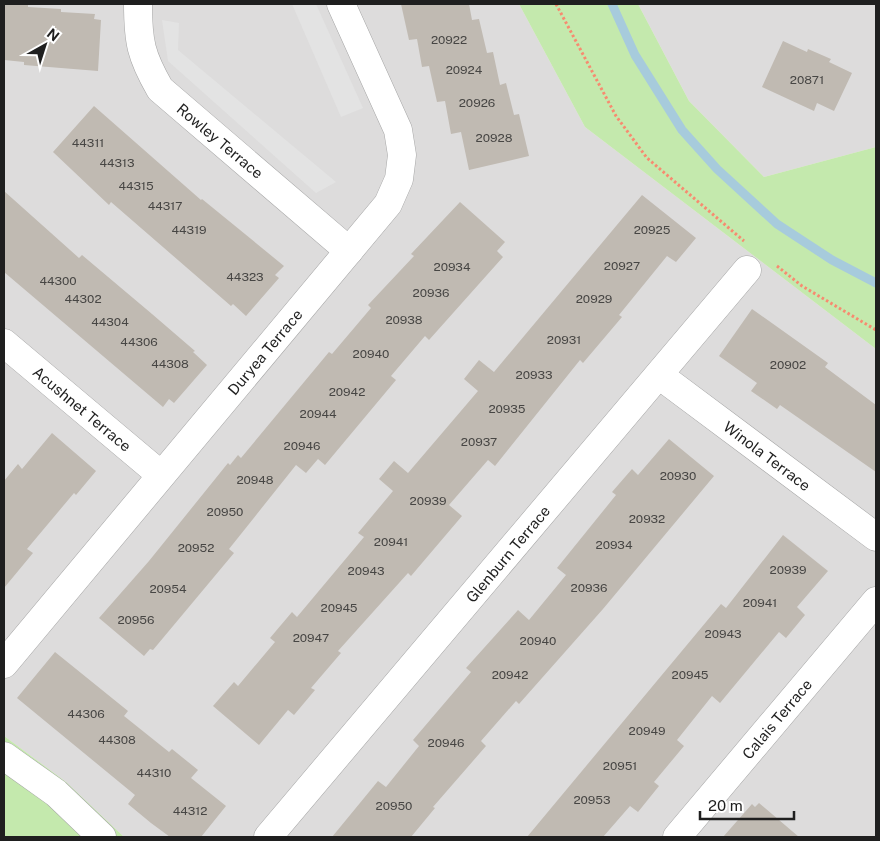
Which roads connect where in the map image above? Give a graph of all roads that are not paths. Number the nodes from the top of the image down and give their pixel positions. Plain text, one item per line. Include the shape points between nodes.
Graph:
1 (138, 4) edge
2 (341, 4) edge
3 (349, 251) junction
4 (755, 259) road end
5 (4, 342) edge
6 (659, 375) junction
7 (161, 475) junction
8 (876, 537) edge
9 (876, 601) edge
10 (4, 664) edge
11 (4, 756) edge
12 (102, 837) edge
13 (268, 837) edge
14 (677, 837) edge

1 - 3 street, Rowley Terrace via 138,36 145,63 160,89
2 - 3 street, Duryea Terrace via 398,130 402,155 399,179 388,204
3 - 7 street, Duryea Terrace
4 - 6 street, Glenburn Terrace
5 - 7 street, Acushnet Terrace
6 - 8 street, Winola Terrace
6 - 13 street, Glenburn Terrace
7 - 10 street, Duryea Terrace
9 - 14 street, Calais Terrace
11 - 12 street via 56,793

